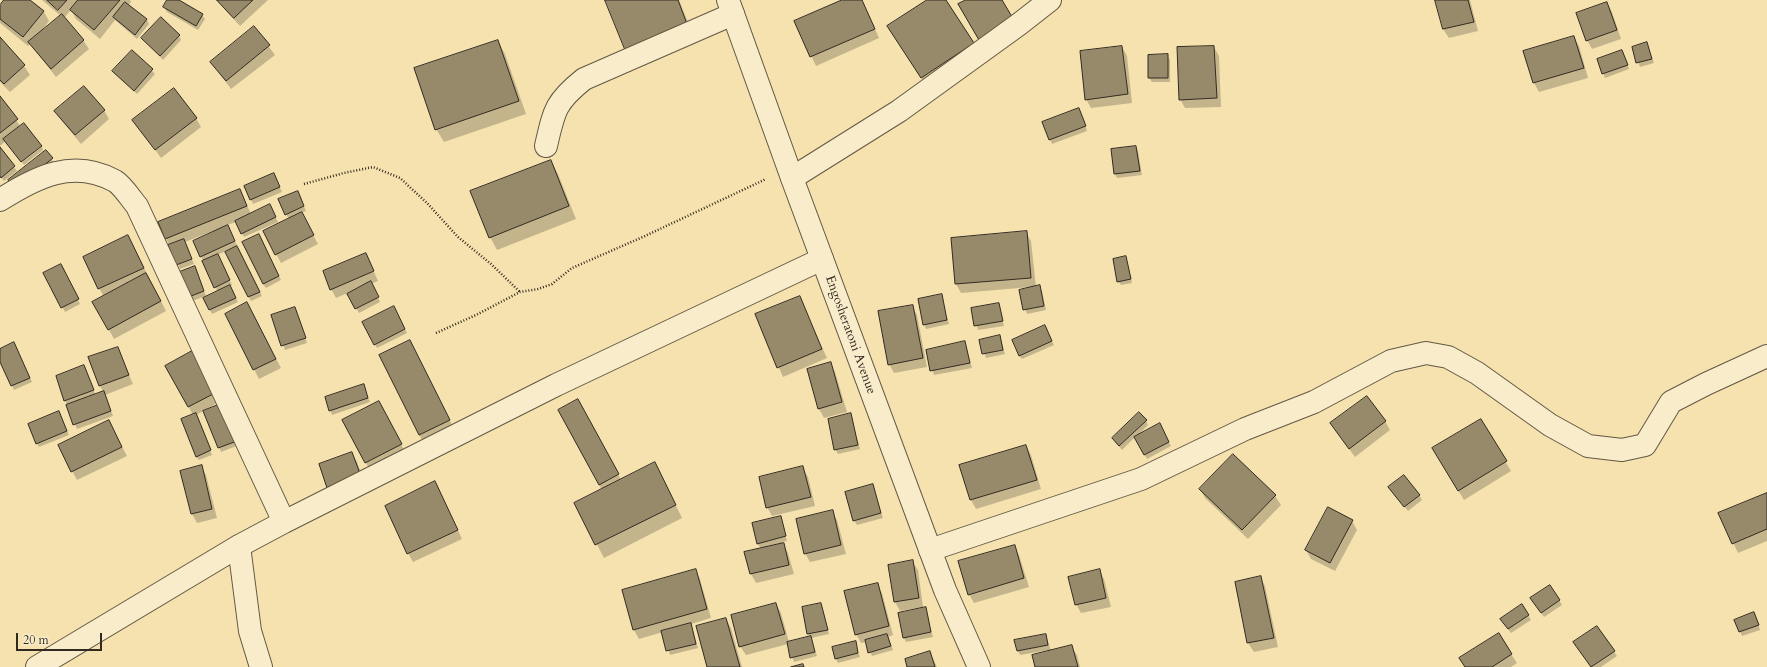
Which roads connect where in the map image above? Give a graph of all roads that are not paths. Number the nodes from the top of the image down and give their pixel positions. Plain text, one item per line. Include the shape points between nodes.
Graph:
1 (1050, 0) edge
2 (730, 7) edge
3 (546, 146) dead end
4 (790, 173) junction
5 (0, 200) edge
6 (822, 259) junction
7 (1767, 356) edge
8 (284, 522) junction
9 (239, 546) junction
10 (930, 550) junction
11 (37, 667) edge
12 (261, 667) edge
13 (978, 667) edge

1 - 4 street via 899,111
2 - 3 street via 584,79 565,94 553,115
2 - 4 street, Engosheratoni Avenue
4 - 6 street, Engosheratoni Avenue
5 - 8 street via 27,183 57,171 92,172 116,181 137,206
6 - 8 street via 556,385
6 - 10 street, Engosheratoni Avenue
7 - 10 street via 1671,402 1645,445 1622,450 1588,446 1550,425 1477,373 1448,357 1426,353 1412,356 1391,361 1314,402 1245,429 1140,479
8 - 9 street
9 - 11 street
9 - 12 street via 250,631
10 - 13 street, Engosheratoni Avenue

